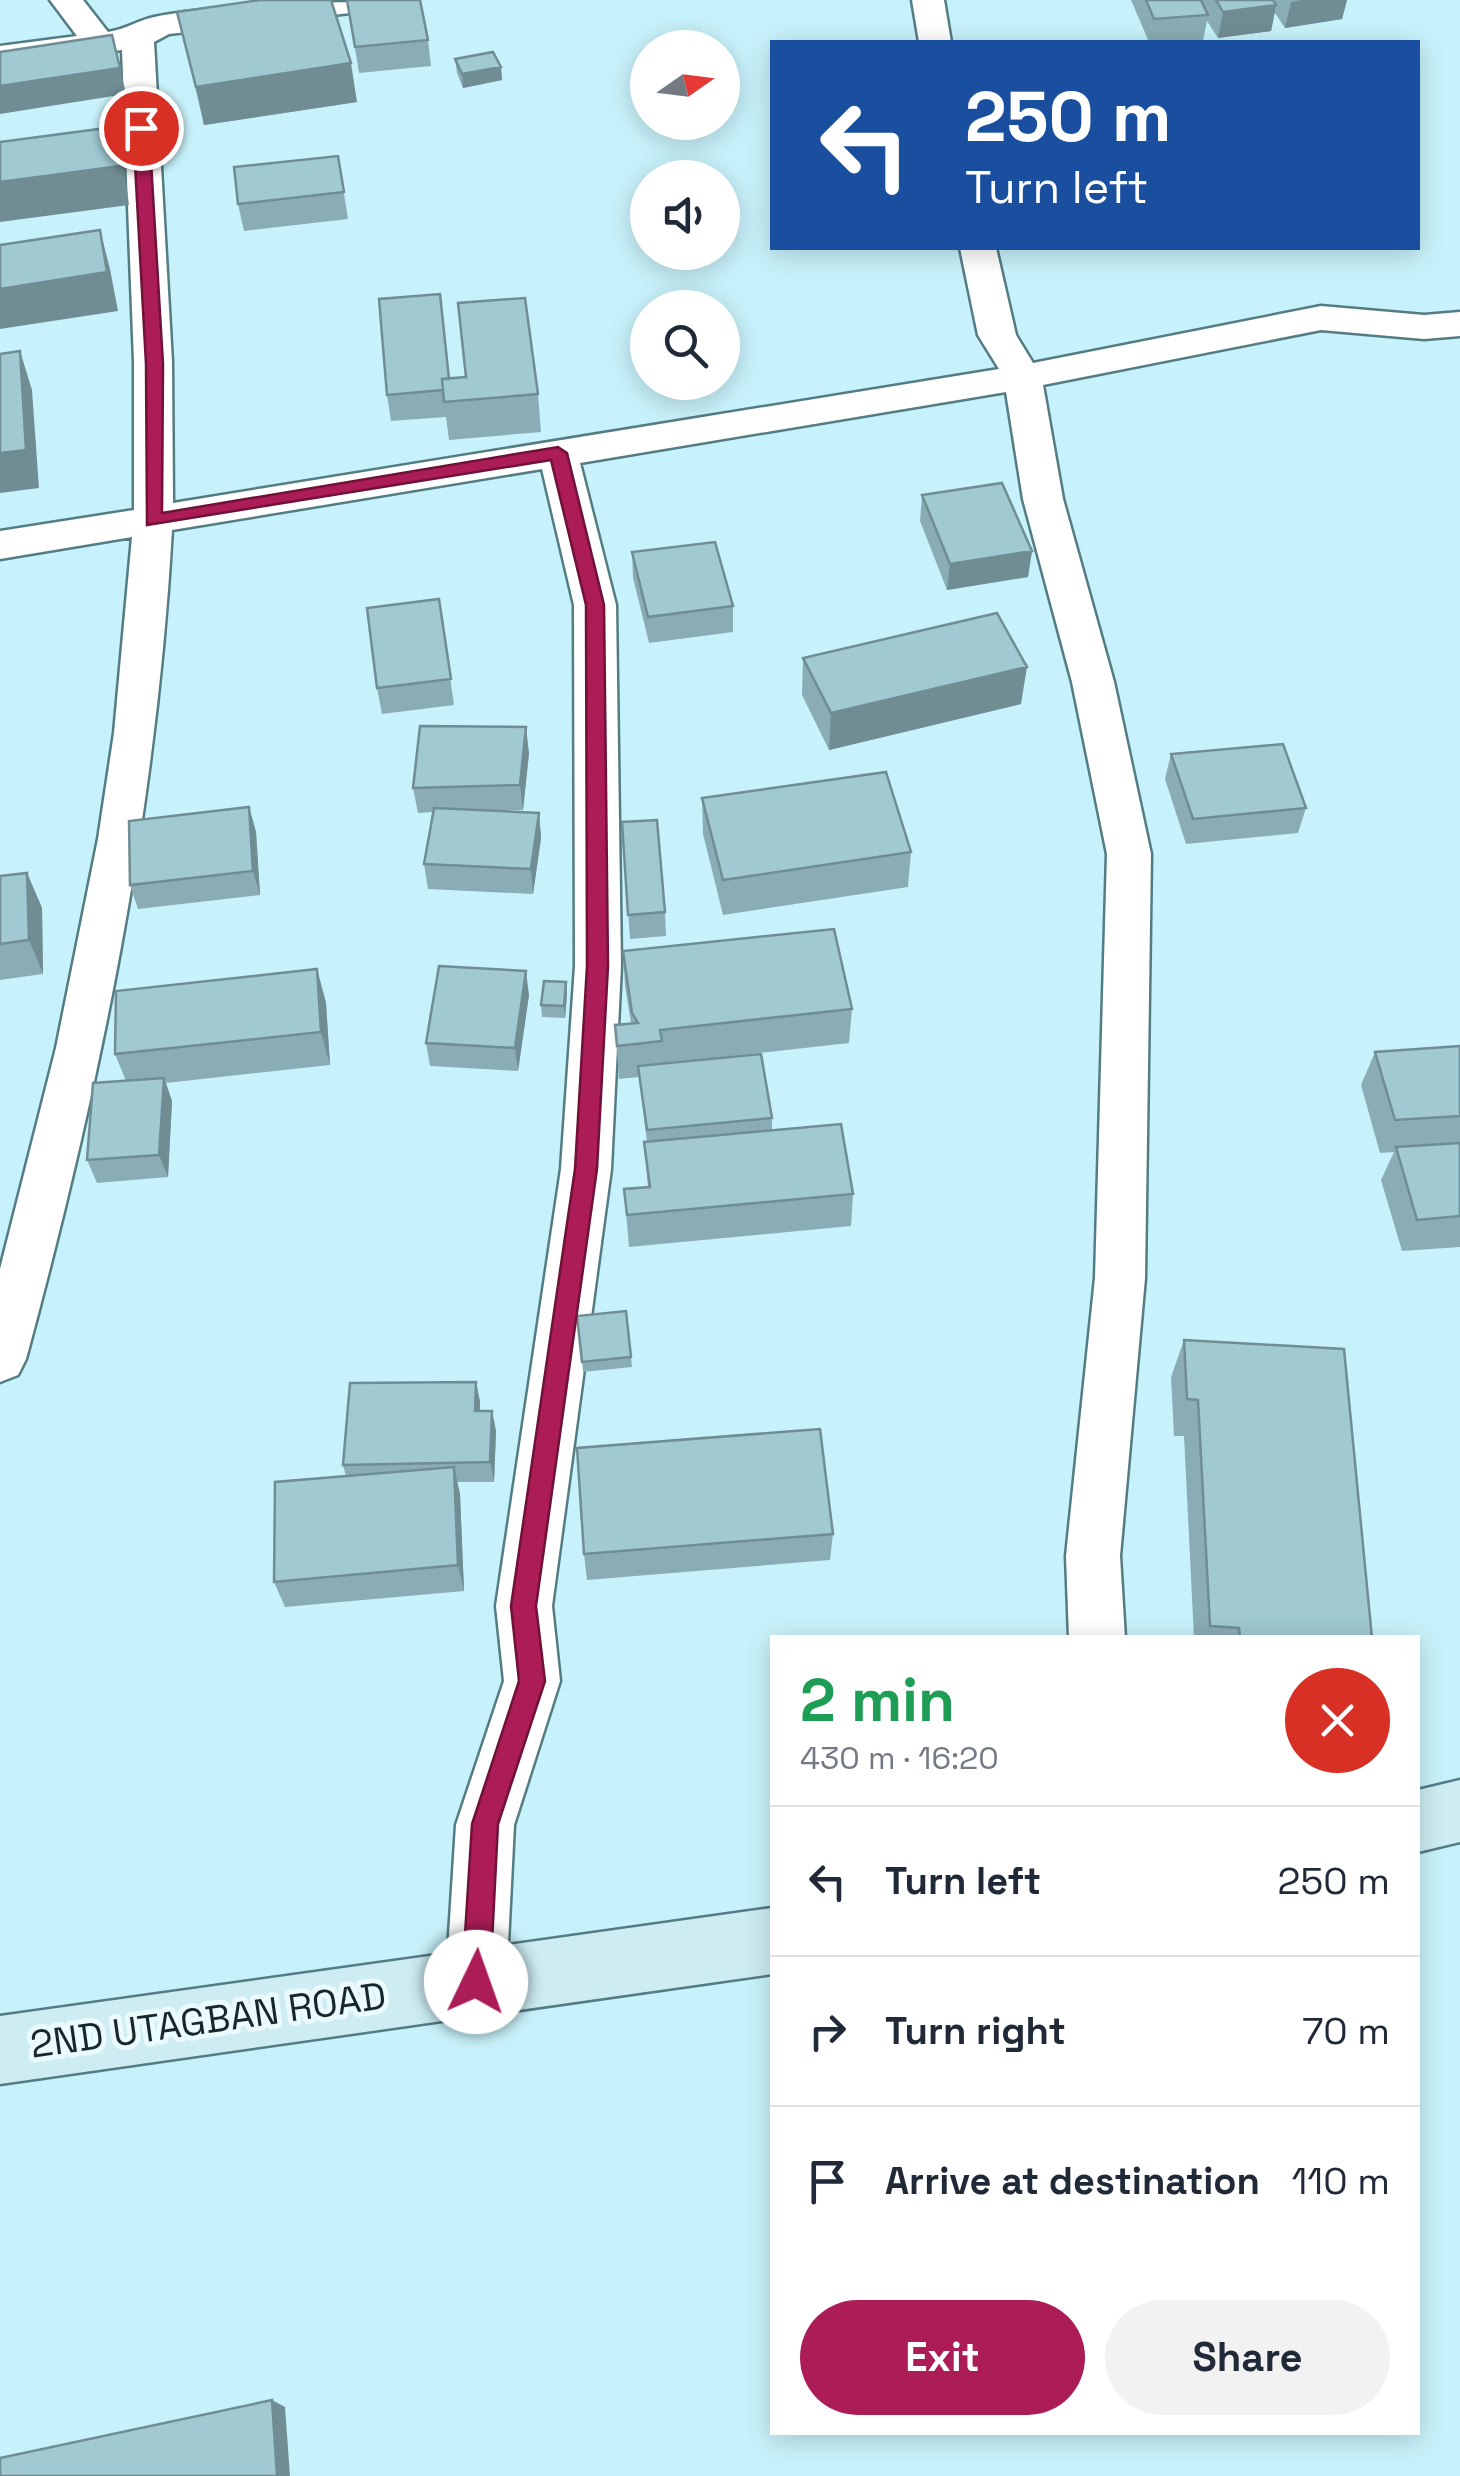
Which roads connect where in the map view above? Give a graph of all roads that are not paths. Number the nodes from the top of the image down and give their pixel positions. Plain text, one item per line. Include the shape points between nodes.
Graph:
1 (66, 0) edge
2 (928, 0) edge
3 (350, 3) edge
4 (137, 38) junction
5 (935, 40) edge
6 (99, 43) junction
7 (0, 56) edge
8 (978, 250) edge
9 (1460, 324) edge
10 (1023, 377) junction
11 (558, 453) junction
12 (153, 521) junction
13 (0, 545) edge
14 (0, 1359) edge
15 (1097, 1635) edge
16 (1460, 1812) edge
17 (1420, 1821) edge
18 (770, 1941) edge
19 (476, 1982) junction
20 (0, 2050) edge

1 - 6 street
2 - 5 street
3 - 4 street via 161,25
4 - 6 street
4 - 12 street via 155,364
6 - 7 street
8 - 10 street via 998,335
9 - 10 street via 1321,318
10 - 11 street
10 - 15 street via 1042,498 1094,682 1129,854 1120,1278 1094,1556
11 - 12 street
11 - 19 street via 595,605 598,966 586,1169 524,1606 532,1681 485,1824
12 - 13 street
12 - 14 street via 127,811 81,1043
16 - 17 street
18 - 19 street, 2ND UTAGBAN ROAD
19 - 20 street, 2ND UTAGBAN ROAD

